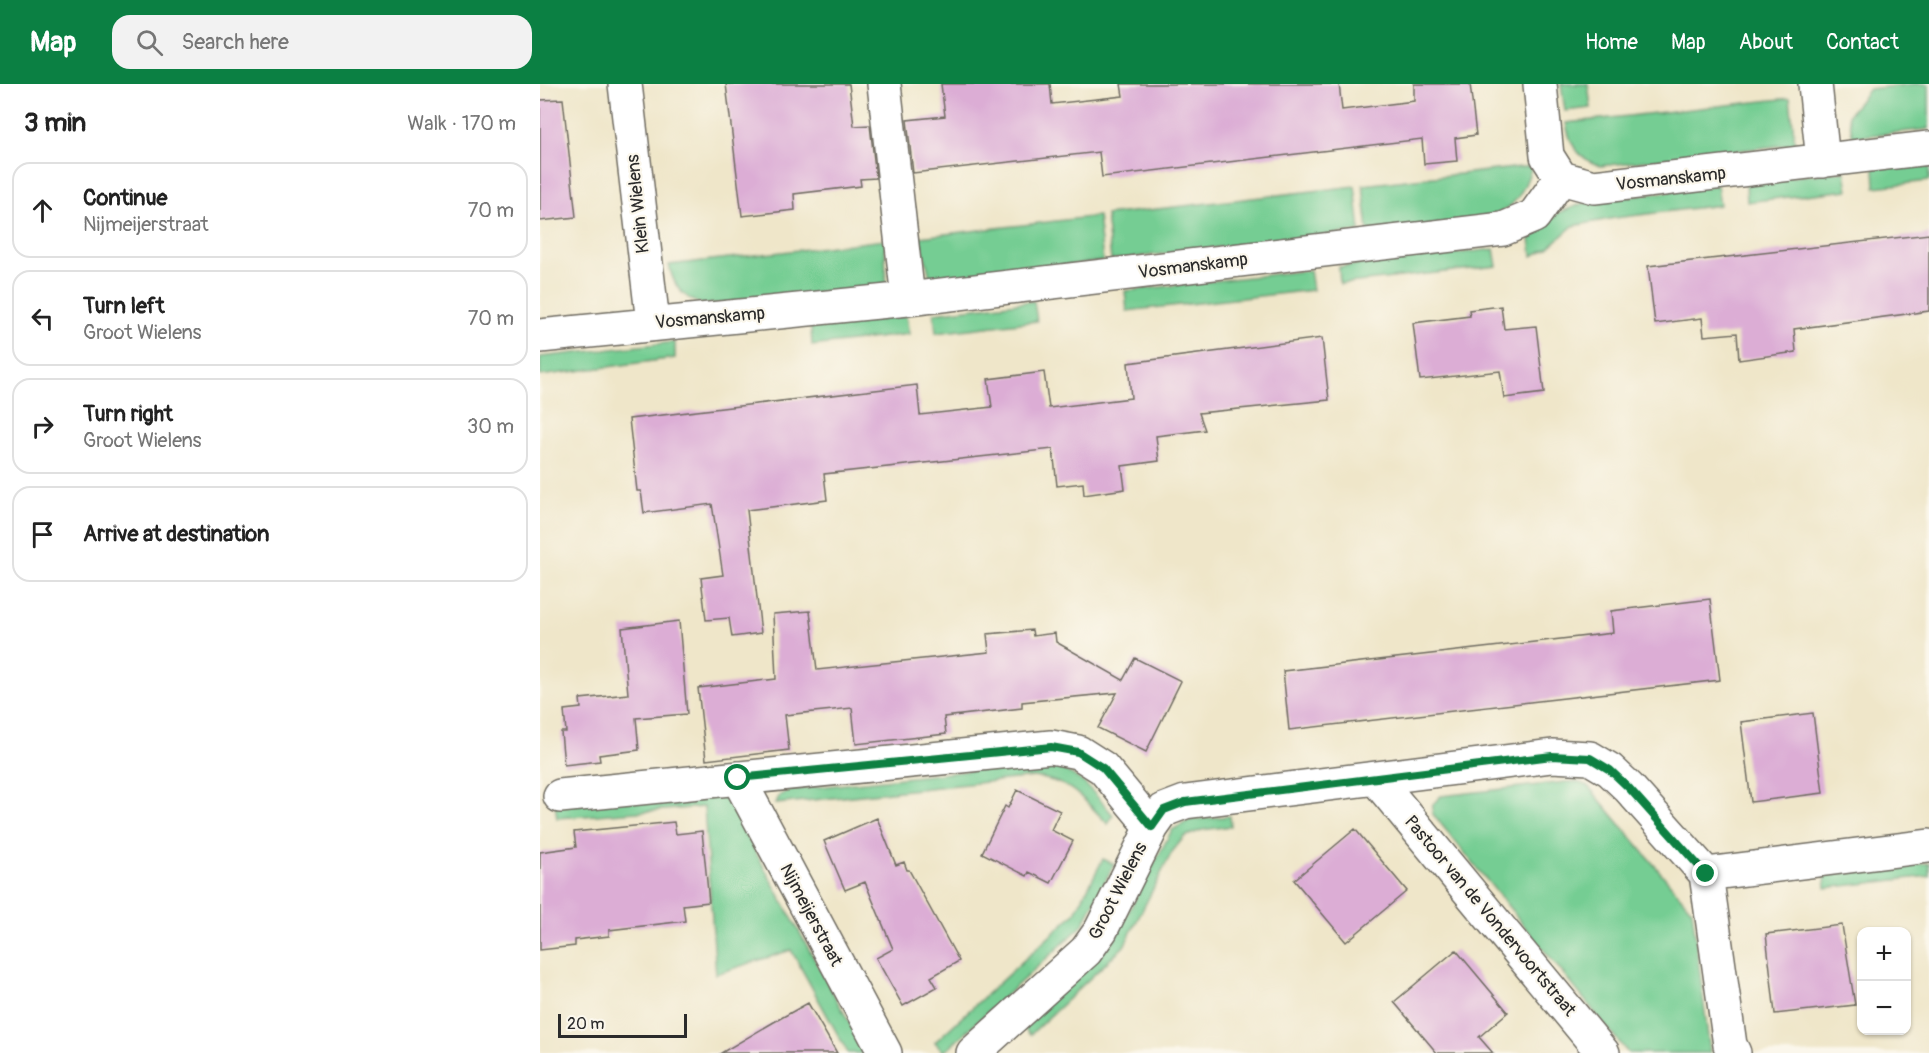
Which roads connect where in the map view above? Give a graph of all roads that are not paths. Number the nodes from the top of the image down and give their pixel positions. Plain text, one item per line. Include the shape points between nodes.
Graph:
1 (625, 84) edge
2 (884, 84) edge
3 (1540, 84) edge
4 (1815, 84) edge
5 (1929, 148) edge
6 (1823, 161) junction
7 (1561, 178) junction
8 (908, 299) junction
9 (653, 323) junction
10 (540, 336) edge
11 (738, 778) junction
12 (1377, 780) junction
13 (561, 796) dead end
14 (1152, 827) junction
15 (1929, 846) edge
16 (1706, 874) junction
17 (977, 1052) edge
18 (885, 1053) edge
19 (1603, 1053) edge
20 (1734, 1053) edge

1 - 9 street, Klein Wielens
2 - 8 street
3 - 7 street via 1547,156
4 - 6 street
5 - 6 street, Vosmanskamp
6 - 7 street, Vosmanskamp via 1594,187
7 - 8 street, Vosmanskamp via 1534,216 1503,229
8 - 9 street, Vosmanskamp
9 - 10 street, Vosmanskamp
11 - 13 street
11 - 14 street via 1051,747 1078,752 1103,768
11 - 18 street, Nijmeijerstraat
12 - 14 street, Groot Wielens via 1185,802 1164,810
12 - 16 street, Groot Wielens via 1552,756 1590,758 1629,788
12 - 19 street, Pastoor van de Vondervoortstraat
14 - 17 street, Groot Wielens via 1101,930 1086,951
15 - 16 street
16 - 20 street

